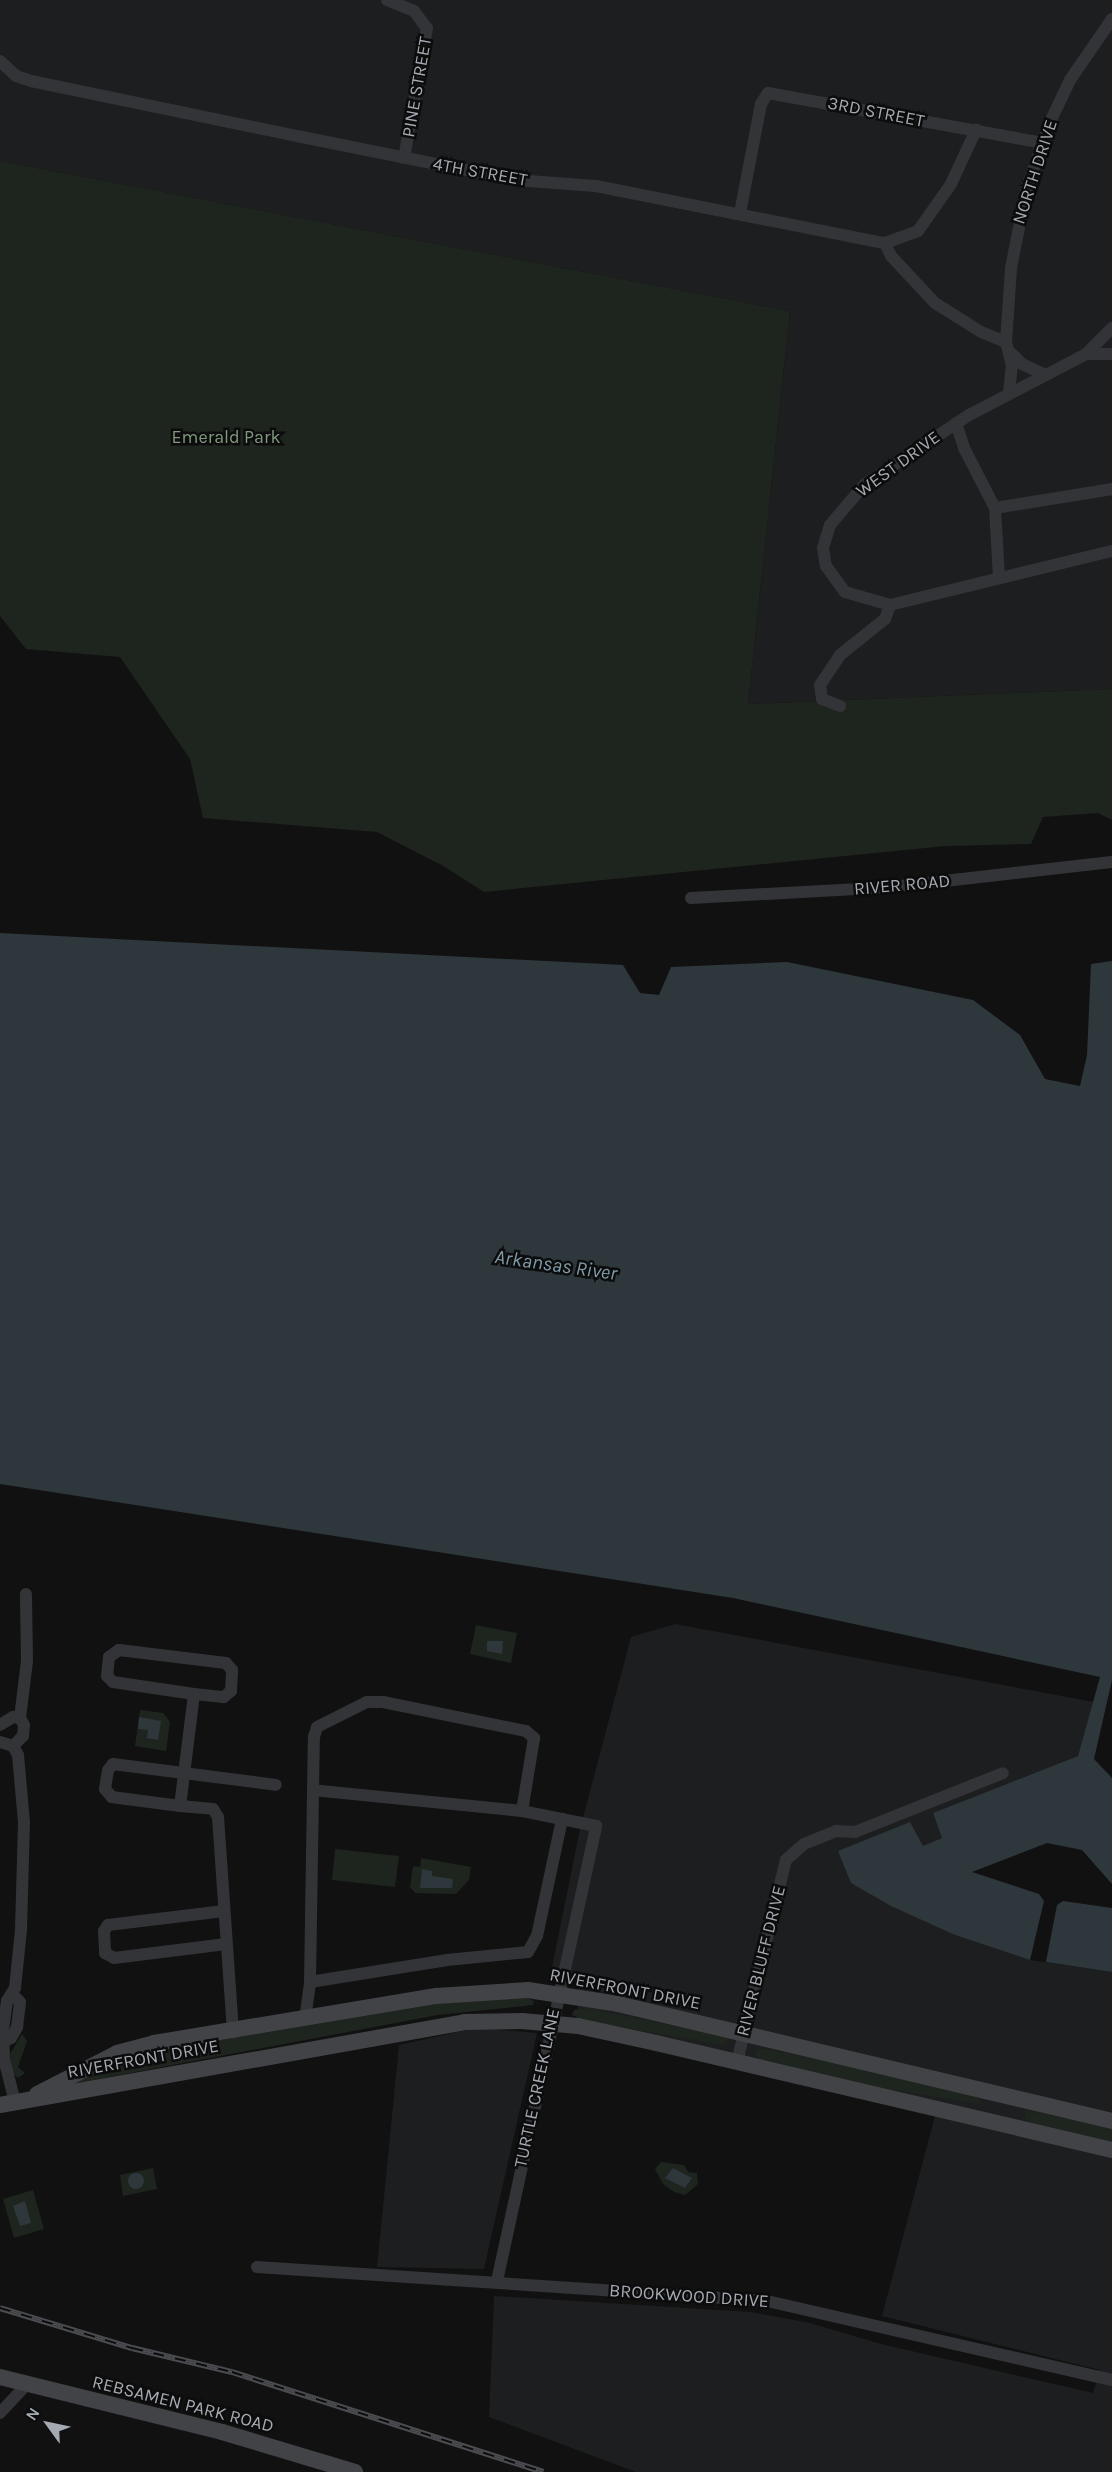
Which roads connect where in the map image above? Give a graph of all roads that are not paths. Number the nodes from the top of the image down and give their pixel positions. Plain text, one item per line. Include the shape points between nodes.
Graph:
1 (387, 0) edge
2 (1112, 19) edge
3 (0, 61) edge
4 (976, 130) junction
5 (1042, 143) junction
6 (404, 158) junction
7 (740, 213) junction
8 (885, 243) junction
9 (1112, 328) edge
10 (1009, 347) junction
11 (1086, 354) junction
12 (1112, 354) edge
13 (1046, 375) junction
14 (1009, 393) junction
15 (956, 423) junction
16 (1112, 489) edge
17 (995, 508) junction
18 (1112, 550) edge
19 (999, 578) junction
20 (890, 605) junction
21 (840, 706) dead end
22 (1112, 862) edge
23 (691, 898) dead end
24 (26, 1594) dead end
25 (194, 1694) junction
26 (20, 1718) junction
27 (0, 1725) edge
28 (0, 1742) edge
29 (13, 1746) junction
30 (184, 1772) junction
31 (1004, 1773) dead end
32 (276, 1785) dead end
33 (313, 1790) junction
34 (180, 1806) junction
35 (522, 1811) junction
36 (562, 1819) junction
37 (224, 1911) junction
38 (226, 1944) junction
39 (310, 1982) junction
40 (557, 1993) junction
41 (305, 2019) junction
42 (550, 2023) junction
43 (233, 2032) junction
44 (743, 2034) junction
45 (2, 2043) edge
46 (737, 2062) junction
47 (14, 2102) edge
48 (1112, 2121) edge
49 (1112, 2150) edge
50 (257, 2267) dead end
51 (497, 2281) junction
52 (0, 2377) edge
53 (1112, 2380) edge
54 (28, 2383) junction
55 (0, 2413) edge
56 (355, 2472) edge

1 - 6 street, PINE STREET via 422,18 427,39
2 - 5 street, NORTH DRIVE via 1070,80
3 - 6 street, 4TH STREET via 20,77
4 - 5 street, 3RD STREET
4 - 7 street, 3RD STREET via 768,93 760,104
4 - 8 street via 951,184 923,224 912,235
5 - 10 street, NORTH DRIVE via 1016,231
6 - 7 street, 4TH STREET via 515,180 596,186
7 - 8 street, 4TH STREET
8 - 10 street via 891,256 935,303
9 - 11 street
10 - 13 street via 1022,364
10 - 14 street, NORTH DRIVE
11 - 12 street
11 - 13 street, WEST DRIVE
13 - 14 street, WEST DRIVE
14 - 15 street, WEST DRIVE
15 - 17 street, WEST DRIVE via 964,448
15 - 20 street, WEST DRIVE via 865,484 838,513 824,539 826,566 838,587 854,597
16 - 17 street
17 - 19 street, WEST DRIVE
18 - 19 street, WEST DRIVE
19 - 20 street, WEST DRIVE
20 - 21 street via 885,619 840,655 820,685 822,699
22 - 23 street, RIVER ROAD via 892,886
24 - 26 street via 27,1661
25 - 25 street via 113,1682 107,1676 109,1657 119,1650 226,1663 232,1670 231,1691 224,1697
25 - 30 street
26 - 27 street via 13,1717
26 - 29 street via 24,1725 22,1736
28 - 29 street
29 - 45 street via 18,1755 24,1822 21,1930 13,1995 20,2002 16,2027
30 - 32 street
30 - 34 street
30 - 34 street via 113,1764 108,1770 105,1790 112,1797
31 - 44 street, RIVER BLUFF DRIVE via 855,1832 836,1831 804,1844 786,1860
33 - 35 street
33 - 35 street via 317,1727 367,1702 383,1702 526,1731 534,1738
33 - 39 street
34 - 37 street via 213,1809 218,1816
35 - 36 street
36 - 39 street via 537,1936 528,1952 447,1960
36 - 40 street, TURTLE CREEK LANE via 596,1826
37 - 38 street
37 - 38 street via 108,1925 104,1931 105,1953 114,1958
38 - 43 street
39 - 41 street
40 - 41 street, RIVERFRONT DRIVE via 482,1991
40 - 42 street, TURTLE CREEK LANE
40 - 44 street, RIVERFRONT DRIVE
41 - 43 street, RIVERFRONT DRIVE
42 - 46 street, RIVERFRONT DRIVE
42 - 47 street, RIVERFRONT DRIVE via 464,2022
42 - 51 street, TURTLE CREEK LANE
43 - 47 street, RIVERFRONT DRIVE via 154,2043 117,2053
44 - 46 street, RIVER BLUFF DRIVE
44 - 48 street, RIVERFRONT DRIVE
45 - 47 street
46 - 49 street, RIVERFRONT DRIVE
50 - 51 street, BROOKWOOD DRIVE
51 - 53 street, BROOKWOOD DRIVE via 796,2306
52 - 54 street, REBSAMEN PARK ROAD
54 - 55 street
54 - 56 street, REBSAMEN PARK ROAD via 222,2432

